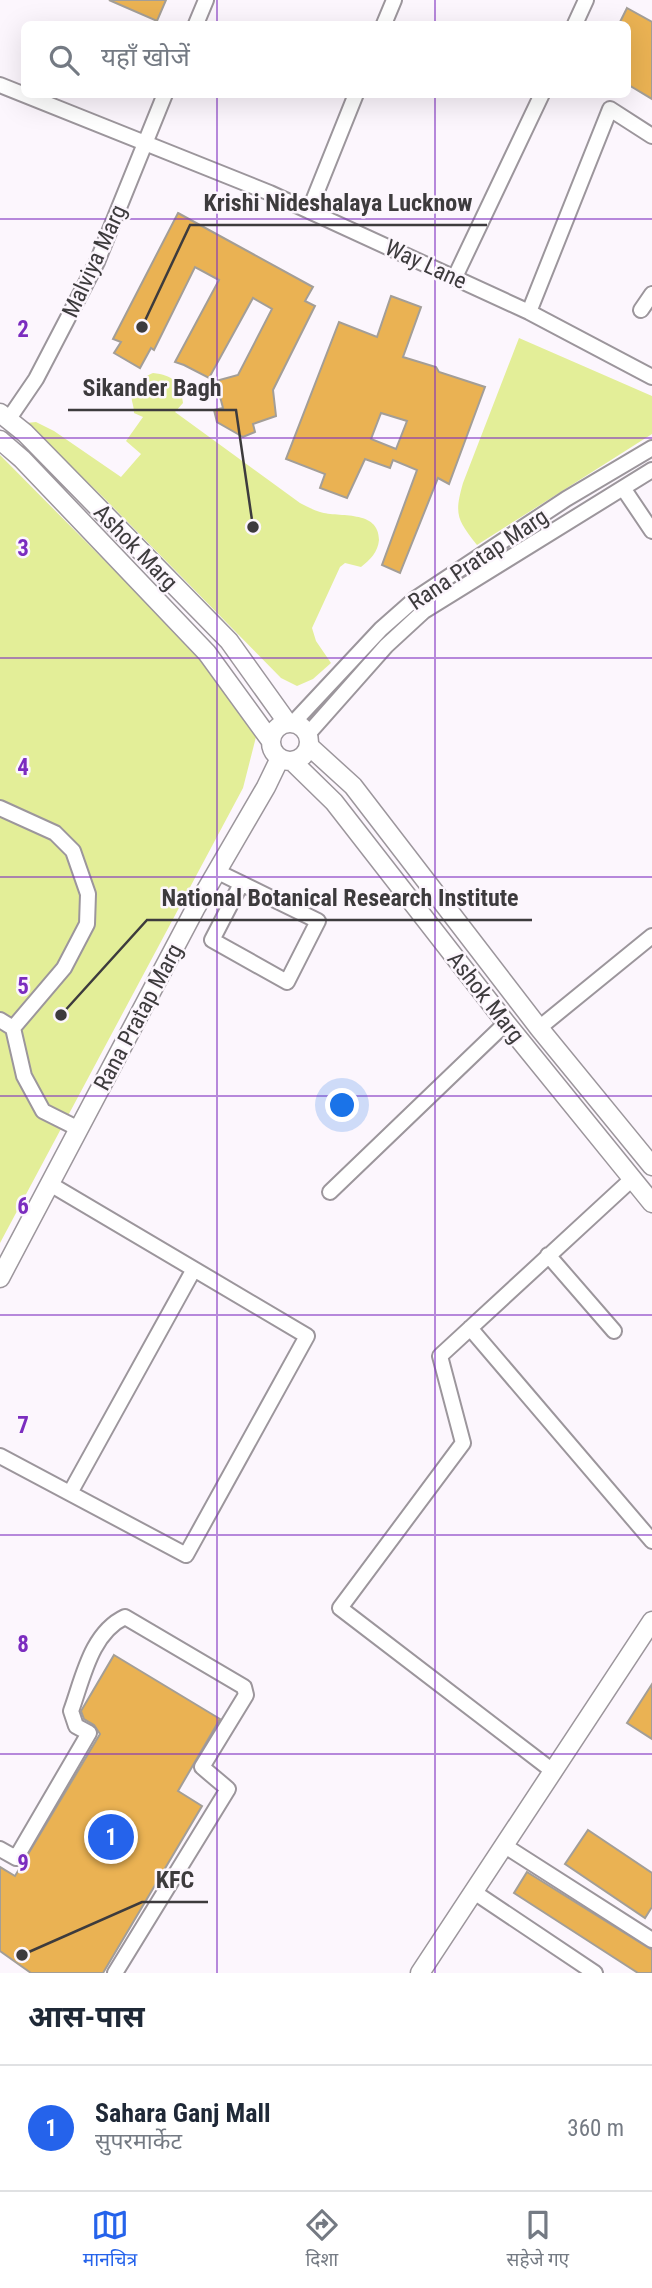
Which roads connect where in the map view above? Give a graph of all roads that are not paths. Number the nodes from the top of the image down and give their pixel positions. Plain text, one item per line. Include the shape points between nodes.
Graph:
1 (206, 0) edge
2 (394, 0) edge
3 (586, 0) edge
4 (197, 21) edge
5 (385, 21) edge
6 (576, 21) edge
7 (0, 85) edge
8 (21, 93) edge
9 (32, 98) edge
10 (163, 98) edge
11 (354, 98) edge
12 (540, 98) edge
13 (652, 136) edge
14 (145, 143) junction
15 (309, 211) junction
16 (455, 277) junction
17 (652, 294) edge
18 (641, 310) dead end
19 (529, 312) junction
20 (652, 377) edge
21 (4, 416) edge
22 (0, 440) edge
23 (652, 448) edge
24 (652, 470) edge
25 (623, 488) junction
26 (652, 530) edge
27 (290, 722) junction
28 (309, 740) junction
29 (271, 741) junction
30 (286, 760) junction
31 (0, 808) edge
32 (216, 871) junction
33 (241, 884) junction
34 (652, 936) edge
35 (0, 1020) edge
36 (506, 1023) junction
37 (13, 1028) junction
38 (539, 1028) junction
39 (79, 1129) junction
40 (652, 1166) edge
41 (632, 1179) junction
42 (50, 1184) junction
43 (330, 1192) dead end
44 (652, 1203) edge
45 (548, 1255) junction
46 (194, 1269) junction
47 (0, 1278) edge
48 (470, 1328) junction
49 (614, 1331) dead end
50 (0, 1456) edge
51 (70, 1493) junction
52 (652, 1541) edge
53 (649, 1630) edge
54 (554, 1772) junction
55 (505, 1846) junction
56 (0, 1849) edge
57 (474, 1892) junction
58 (652, 1940) edge
59 (115, 1973) edge
60 (420, 1973) edge
61 (594, 1973) edge

1 - 4 street
2 - 5 street
3 - 6 street
7 - 8 street, Way Lane
9 - 14 street, Way Lane
10 - 14 street, Malviya Marg
11 - 15 street
12 - 16 street, Way Lane
13 - 19 street via 610,109
14 - 15 street, Way Lane
14 - 21 street, Malviya Marg via 97,262 36,379
15 - 16 street, Way Lane
16 - 19 street, Way Lane
17 - 18 street
19 - 20 street, Way Lane
21 - 27 main road, Ashok Marg via 229,641
22 - 29 main road, Ashok Marg via 207,653
23 - 27 street, Rana Pratap Marg via 415,599
24 - 25 street, Rana Pratap Marg
25 - 26 street
25 - 28 street, Rana Pratap Marg via 424,611 386,646
27 - 28 main road via 300,725
27 - 29 main road via 275,729
28 - 30 main road via 303,756
28 - 38 main road, Ashok Marg via 353,786
29 - 30 main road via 272,748
30 - 32 main road, Rana Pratap Marg
30 - 36 main road, Ashok Marg via 334,802
31 - 37 street via 55,833 73,851 88,894 86,924 64,968
32 - 33 street
32 - 39 main road, Rana Pratap Marg
33 - 33 street via 318,921 287,982 212,940
34 - 38 street
35 - 37 street
36 - 41 main road, Ashok Marg
36 - 43 street
37 - 39 street via 24,1076 43,1111
38 - 40 main road, Ashok Marg
39 - 42 main road, Rana Pratap Marg
41 - 44 main road, Ashok Marg
41 - 45 street
42 - 46 street
42 - 47 main road, Rana Pratap Marg
45 - 48 street
45 - 49 street
46 - 51 street
46 - 51 street via 307,1336 301,1348 186,1555
48 - 52 street
48 - 54 street via 440,1356 463,1443 341,1608
50 - 51 street
53 - 54 main road
54 - 55 main road
55 - 57 main road
55 - 58 street
56 - 59 street via 16,1857 89,1733 76,1726 71,1711 99,1638 112,1623 125,1617 244,1687 246,1695 202,1767 228,1789
57 - 60 main road
57 - 61 street

